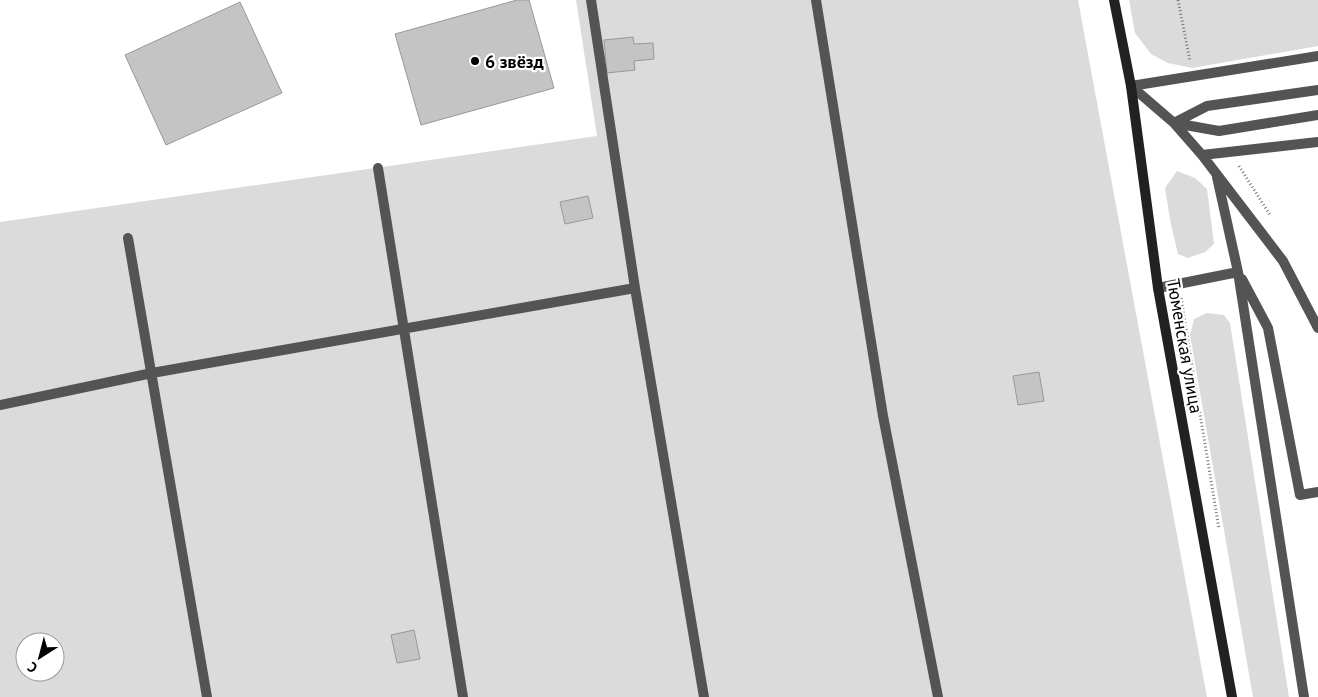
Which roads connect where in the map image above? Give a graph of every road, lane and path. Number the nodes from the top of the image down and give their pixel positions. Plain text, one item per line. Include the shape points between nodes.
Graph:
1 (592, 0) edge
2 (816, 0) edge
3 (1114, 0) edge
4 (1178, 0) edge
5 (1318, 56) edge
6 (1193, 76) junction
7 (1131, 86) junction
8 (1318, 90) edge
9 (1318, 115) edge
10 (1174, 123) junction
11 (1318, 142) edge
12 (1202, 155) junction
13 (378, 168) dead end
14 (1216, 173) junction
15 (128, 238) dead end
16 (1238, 272) junction
17 (1179, 284) junction
18 (635, 288) junction
19 (1158, 288) junction
20 (1318, 328) edge
21 (404, 329) junction
22 (152, 373) junction
23 (0, 405) edge
24 (1318, 492) edge
25 (1220, 530) dead end
26 (207, 697) edge
27 (463, 697) edge
28 (704, 697) edge
29 (938, 697) edge
30 (1232, 697) edge
31 (1304, 697) edge

1 - 18 street
2 - 29 street via 883,416
3 - 7 street, Тюменская улица
4 - 6 path
5 - 6 street
6 - 7 street
7 - 10 street
7 - 19 street, Тюменская улица
8 - 10 street via 1207,106
9 - 10 street via 1219,131
10 - 12 street
11 - 12 street
12 - 14 street
13 - 21 street
14 - 16 street
14 - 20 street via 1283,261
15 - 22 street
16 - 17 street
16 - 24 street via 1268,328 1300,496
16 - 31 street
17 - 19 street
17 - 25 path
18 - 21 street
18 - 28 street
19 - 30 street, Тюменская улица
21 - 22 street
21 - 27 street
22 - 23 street
22 - 26 street

